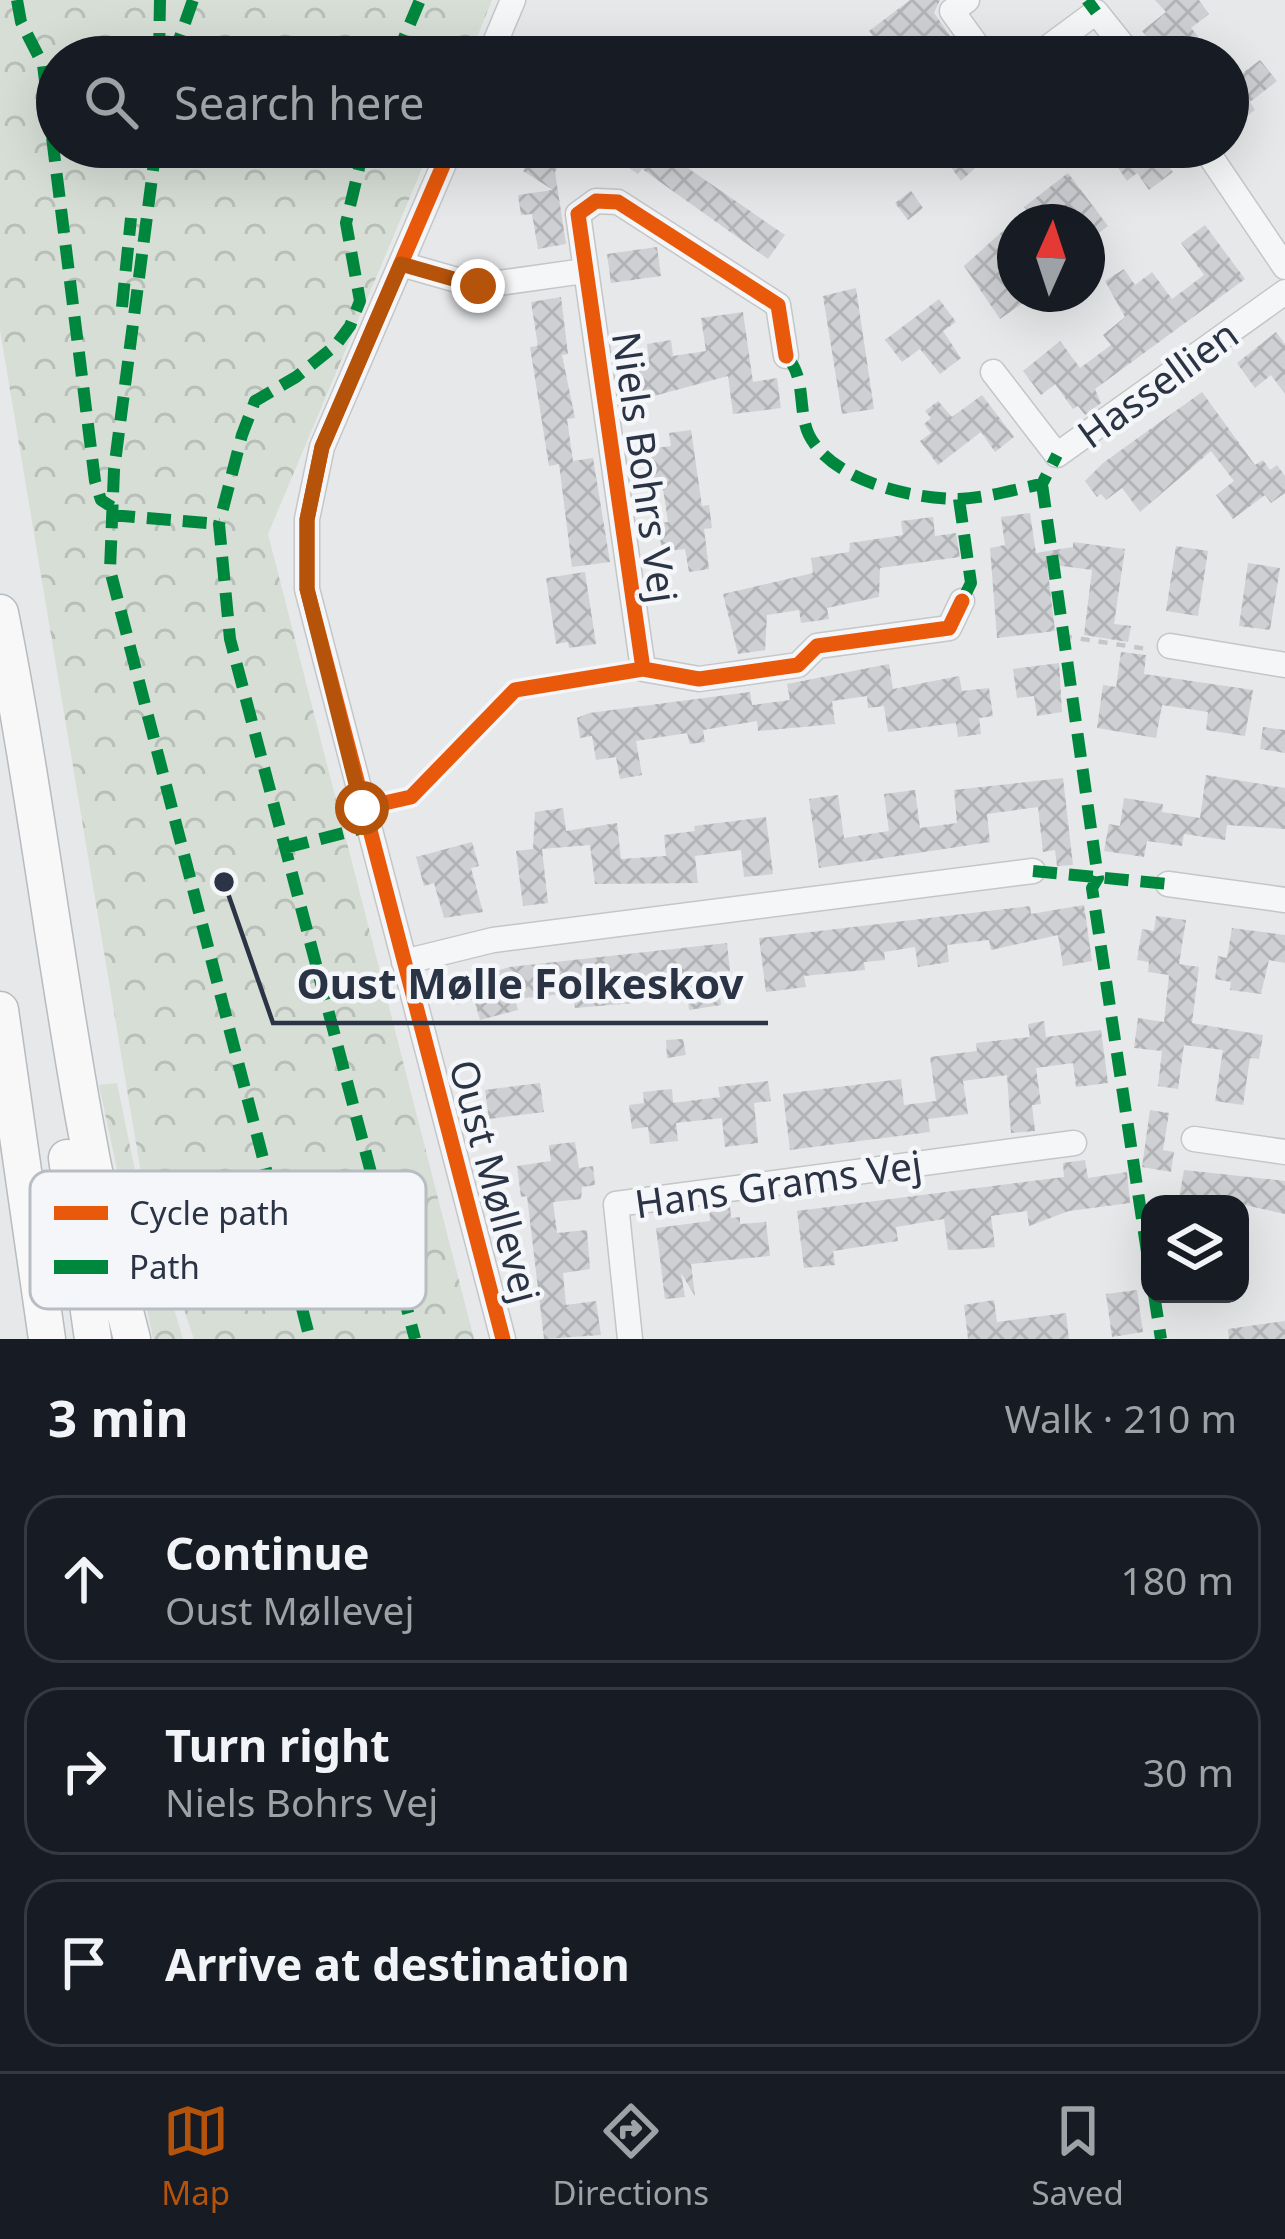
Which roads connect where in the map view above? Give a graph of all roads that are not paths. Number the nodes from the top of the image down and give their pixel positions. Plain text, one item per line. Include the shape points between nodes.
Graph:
1 (513, 0) edge
2 (967, 0) edge
3 (498, 36) edge
4 (970, 36) edge
5 (1063, 36) edge
6 (1115, 36) edge
7 (442, 168) edge
8 (1218, 168) edge
9 (401, 264) junction
10 (1285, 267) edge
11 (584, 271) junction
12 (1285, 292) edge
13 (786, 356) dead end
14 (993, 372) dead end
15 (962, 601) dead end
16 (0, 613) edge
17 (1170, 646) road end
18 (1285, 665) edge
19 (0, 692) edge
20 (1033, 871) dead end
21 (1168, 884) dead end
22 (1285, 900) edge
23 (404, 962) junction
24 (0, 1010) edge
25 (1194, 1139) dead end
26 (1074, 1144) dead end
27 (1285, 1152) edge
28 (69, 1171) edge
29 (95, 1171) edge
30 (30, 1220) edge
31 (43, 1309) edge
32 (89, 1309) edge
33 (125, 1309) edge
34 (47, 1339) edge
35 (93, 1339) edge
36 (132, 1339) edge
37 (503, 1339) edge
38 (630, 1339) edge

1 - 3 street
2 - 4 street via 952,11
5 - 6 street via 1096,12
7 - 9 street, Oust Møllevej
8 - 10 street
9 - 11 street via 478,286
9 - 23 street, Oust Møllevej via 322,447 307,520 307,589
11 - 13 street, Niels Bohrs Vej via 578,214 596,201 618,202 778,305
11 - 15 street, Niels Bohrs Vej via 643,669 699,680 798,665 817,646 949,628
12 - 14 street, Hassellien via 1057,455
16 - 29 highway
17 - 18 street
19 - 28 highway
20 - 23 street via 493,940
21 - 22 street
23 - 37 street, Oust Møllevej
24 - 30 highway
25 - 27 street
26 - 38 street, Hans Grams Vej via 616,1204
31 - 34 highway
32 - 35 highway
33 - 36 highway

